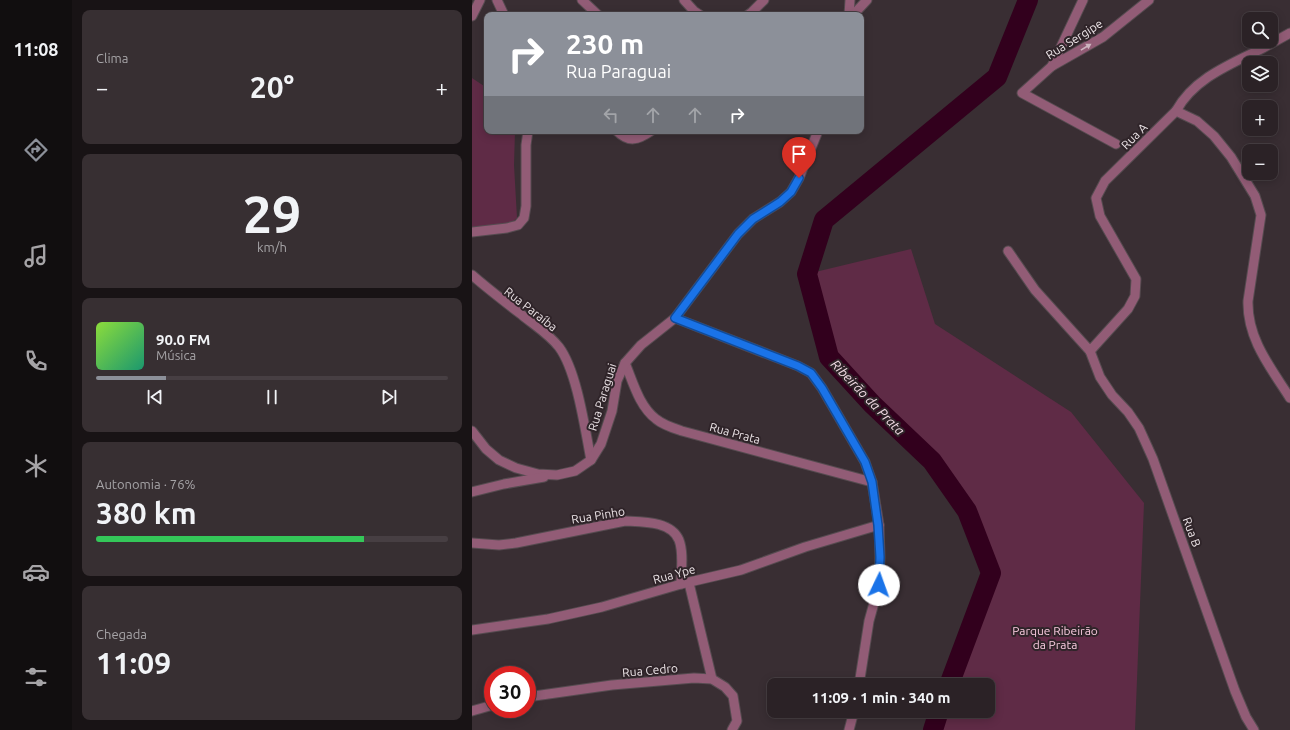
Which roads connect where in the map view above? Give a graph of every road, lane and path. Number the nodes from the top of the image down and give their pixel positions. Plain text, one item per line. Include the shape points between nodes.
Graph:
1 (480, 0) edge
2 (497, 0) edge
3 (582, 0) edge
4 (684, 0) edge
5 (764, 0) edge
6 (850, 0) edge
7 (867, 0) edge
8 (1083, 0) edge
9 (1148, 0) edge
10 (1142, 3) edge
11 (503, 12) edge
12 (595, 12) edge
13 (696, 12) edge
14 (752, 12) edge
15 (849, 12) edge
16 (856, 12) edge
17 (472, 16) edge
18 (1290, 32) edge
19 (1052, 66) junction
20 (1176, 111) junction
21 (528, 134) edge
22 (620, 134) edge
23 (646, 134) edge
24 (817, 134) edge
25 (1116, 144) dead end
26 (472, 232) edge
27 (1008, 251) dead end
28 (472, 275) edge
29 (675, 318) junction
30 (1090, 351) junction
31 (625, 363) junction
32 (1290, 398) edge
33 (472, 431) edge
34 (591, 460) junction
35 (557, 475) junction
36 (872, 482) junction
37 (472, 492) edge
38 (878, 525) junction
39 (472, 543) edge
40 (685, 583) junction
41 (472, 630) edge
42 (859, 678) edge
43 (712, 679) junction
44 (536, 695) edge
45 (484, 708) edge
46 (472, 711) edge
47 (852, 718) edge
48 (732, 730) edge
49 (849, 730) edge
50 (1254, 730) edge

1 - 17 street
2 - 11 street
3 - 12 street
4 - 13 street
5 - 14 street
6 - 15 street
7 - 16 street
8 - 19 street
9 - 10 street, Rua Sergipe
19 -> 10 street, Rua Sergipe via 1103,37
18 - 20 street, Rua A via 1225,66 1200,83 1181,102
19 - 25 street, Rua Sergipe via 1022,93
20 - 30 street, Rua A via 1105,181 1096,198 1100,216 1136,279 1135,296 1128,309
20 - 32 street via 1197,121 1214,136 1231,157 1255,196 1261,214 1247,314 1258,347
21 - 26 street via 524,218 518,225 507,228
22 - 23 street via 632,140
24 - 29 street, Rua Paraguai via 791,192 753,219 738,234
27 - 30 street via 1035,290
28 - 34 street, Rua Paraíba via 558,346 567,361 574,382
29 - 31 street, Rua Paraguai via 641,345
29 - 36 street via 811,373 865,462
30 - 50 street, Rua B via 1100,377 1139,428 1153,459 1235,691
31 - 34 street, Rua Paraguai via 617,381 612,411 601,444
31 - 36 street, Rua Prata via 645,407 657,420 668,426
33 - 35 street, Rua Paraguai via 499,460 538,474
34 - 35 street, Rua Paraguai via 575,471
35 - 37 street
36 - 38 street
38 - 40 street, Rua Ype via 741,570
38 - 42 street via 879,585 869,621
39 - 40 street, Rua Pinho via 499,545 626,521 645,522 668,527 680,541
40 - 41 street, Rua Ype via 602,607 548,619
40 - 43 street, Rua Pinho
43 - 44 street, Rua Cedro via 694,678 612,685
43 - 48 street via 733,696 737,721
45 - 46 street
47 - 49 street

